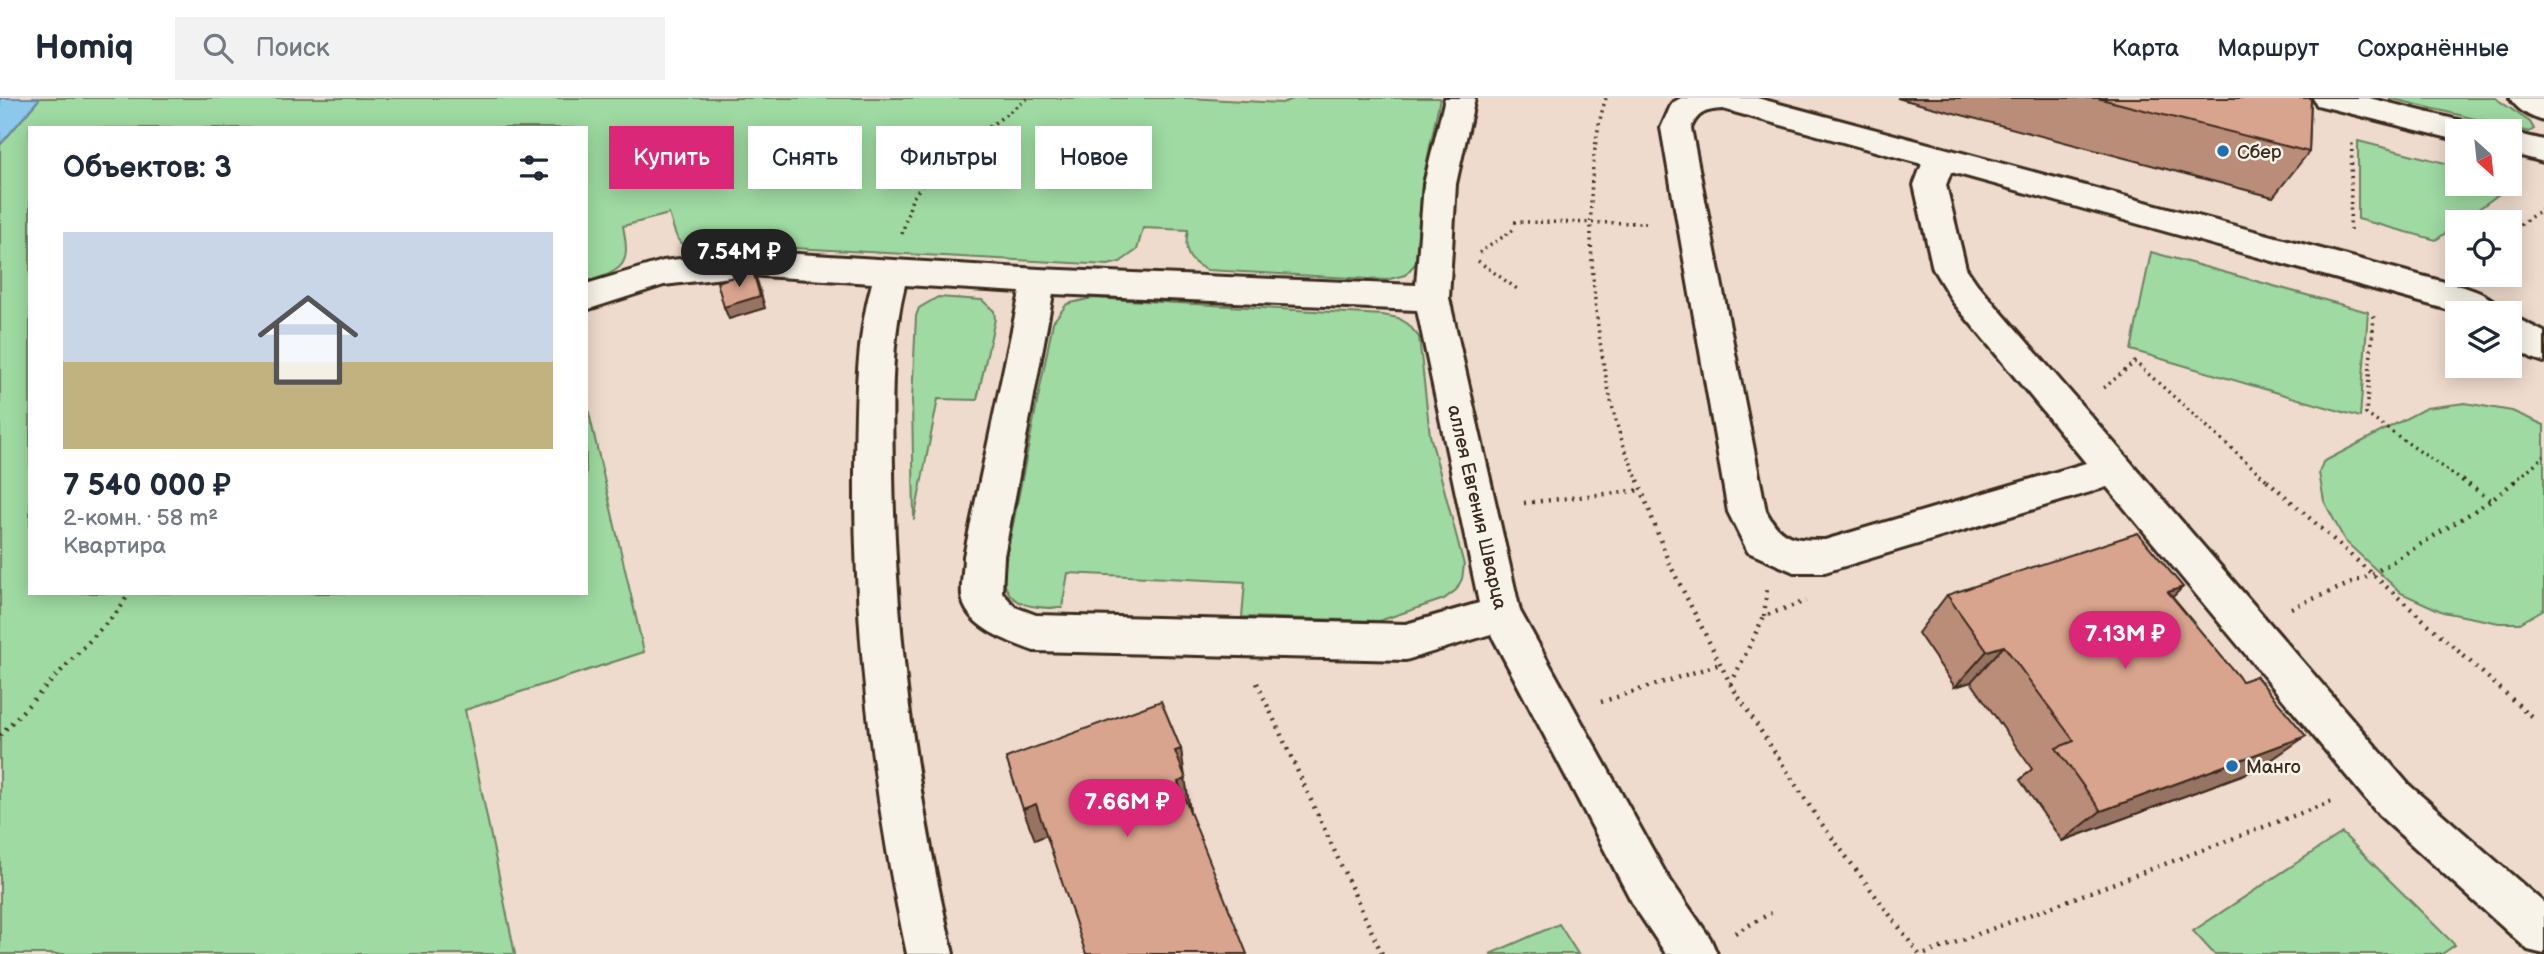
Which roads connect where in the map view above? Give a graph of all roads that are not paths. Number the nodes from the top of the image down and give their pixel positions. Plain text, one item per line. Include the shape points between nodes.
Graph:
1 (1460, 98) edge
2 (2328, 98) edge
3 (2525, 98) edge
4 (2544, 111) edge
5 (2445, 127) edge
6 (2522, 146) edge
7 (2544, 151) edge
8 (1939, 159) junction
9 (892, 270) junction
10 (1039, 281) junction
11 (588, 296) edge
12 (1432, 298) junction
13 (2467, 301) edge
14 (2522, 335) edge
15 (2544, 349) edge
16 (2113, 470) junction
17 (1501, 614) junction
18 (2544, 934) edge
19 (930, 954) edge
20 (1694, 954) edge

1 - 12 street, аллея Евгения Шварца via 1440,184
2 - 5 street
3 - 4 street
6 - 7 street
8 - 13 street
8 - 16 street via 1930,184 1950,270
8 - 16 street via 1723,99 1700,100 1683,110 1676,128 1693,224 1747,512 1762,541 1794,556 1825,556
9 - 10 street
9 - 11 street via 748,263 663,273
9 - 19 street via 883,300 875,389 877,613 891,746
10 - 12 street
10 - 17 street via 984,556 982,597 1001,620 1034,633 1406,642
12 - 17 street, аллея Евгения Шварца
14 - 15 street
16 - 18 street via 2395,800
17 - 20 street, аллея Евгения Шварца via 1650,890

